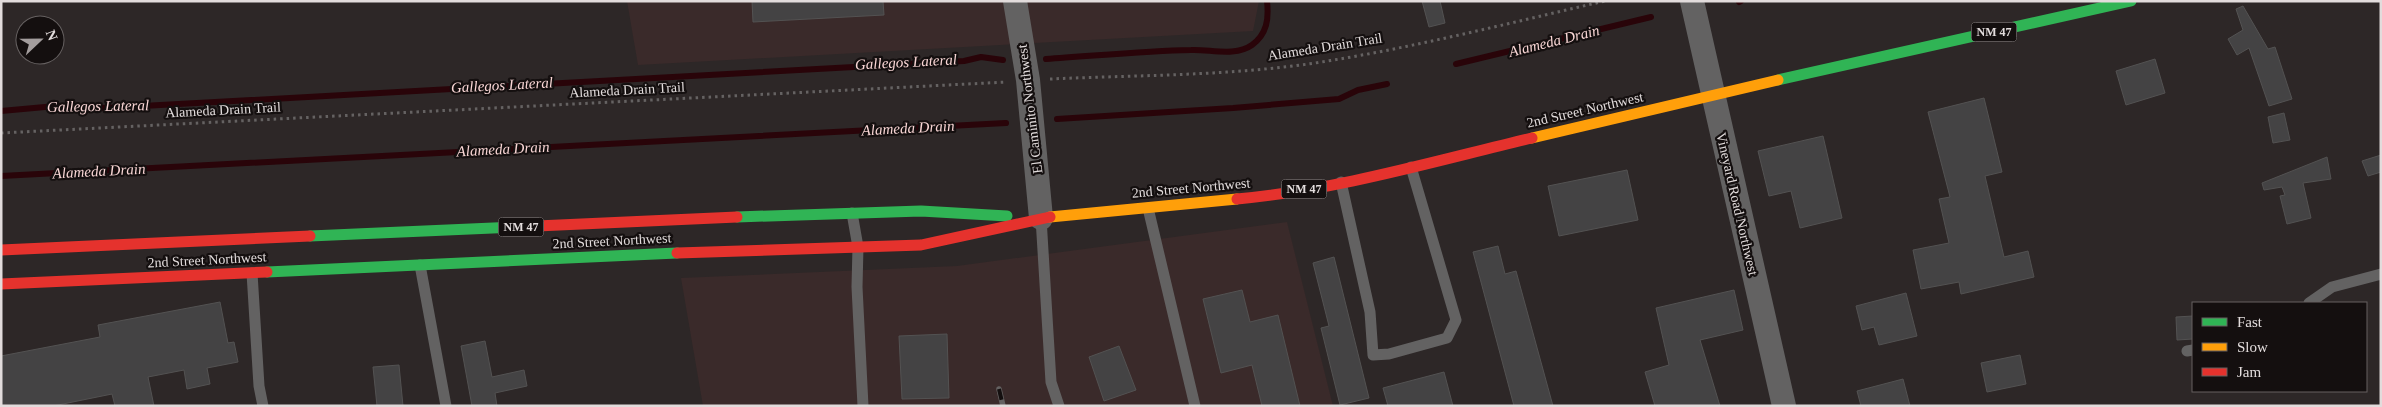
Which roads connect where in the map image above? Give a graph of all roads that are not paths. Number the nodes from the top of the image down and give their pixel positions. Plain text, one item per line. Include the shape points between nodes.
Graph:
1 (1015, 1) edge
2 (1692, 1) edge
3 (2131, 1) edge
4 (1712, 95) junction
5 (1411, 167) junction
6 (1341, 182) junction
7 (1148, 208) junction
8 (852, 213) junction
9 (1041, 218) junction
10 (858, 247) junction
11 (1, 250) edge
12 (420, 265) junction
13 (252, 273) junction
14 (2381, 274) edge
15 (1, 284) edge
16 (2310, 302) edge
17 (263, 406) edge
18 (446, 406) edge
19 (862, 406) edge
20 (1059, 406) edge
21 (1195, 406) edge
22 (1784, 406) edge

1 - 9 street, El Caminito Northwest via 1028,80
2 - 4 street, Vineyard Road Northwest
3 - 4 main road, 2nd Street Northwest / NM 47
4 - 5 main road, 2nd Street Northwest / NM 47
4 - 22 street, Vineyard Road Northwest
5 - 6 main road, 2nd Street Northwest / NM 47
5 - 6 lane via 1456,320 1447,338 1389,354 1373,355 1370,312
6 - 7 main road, 2nd Street Northwest / NM 47 via 1271,196
7 - 9 main road, 2nd Street Northwest / NM 47
7 - 21 lane
8 - 9 main road, 2nd Street Northwest / NM 47 via 921,211
8 - 10 lane
8 - 11 main road, 2nd Street Northwest / NM 47
9 - 10 main road, 2nd Street Northwest / NM 47 via 922,245
9 - 20 lane via 1051,382
10 - 12 main road, 2nd Street Northwest / NM 47
10 - 19 lane
12 - 13 main road, 2nd Street Northwest / NM 47
12 - 18 lane
13 - 15 main road, 2nd Street Northwest / NM 47
13 - 17 lane
14 - 16 lane via 2332,287

